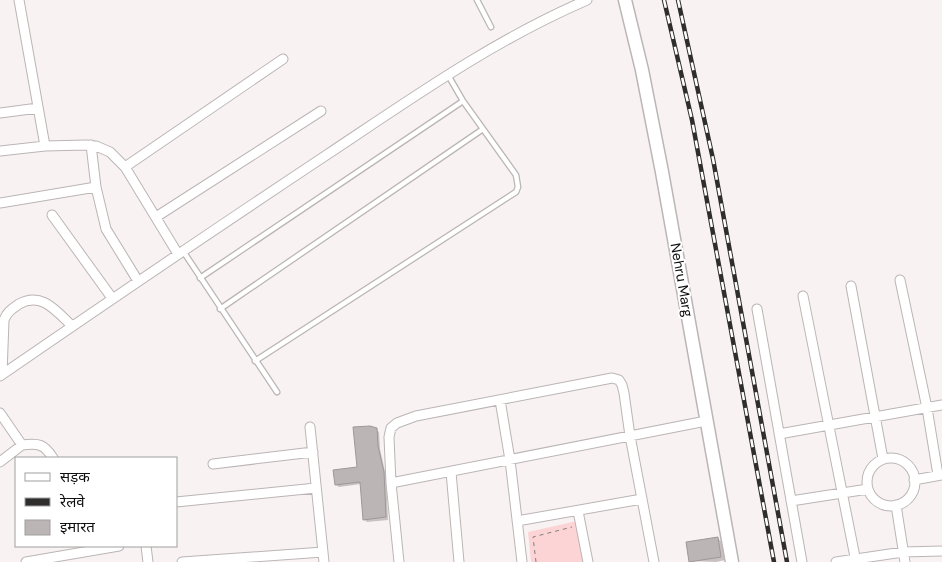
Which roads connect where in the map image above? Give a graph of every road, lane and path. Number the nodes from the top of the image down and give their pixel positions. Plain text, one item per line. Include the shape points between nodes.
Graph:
1 (19, 0) edge
2 (477, 0) edge
3 (587, 0) edge
4 (625, 0) edge
5 (491, 26) dead end
6 (283, 59) dead end
7 (448, 75) junction
8 (463, 100) junction
9 (38, 108) junction
10 (322, 111) dead end
11 (0, 113) edge
12 (483, 130) junction
13 (91, 145) junction
14 (45, 146) junction
15 (0, 151) edge
16 (125, 167) junction
17 (96, 187) junction
18 (0, 202) edge
19 (52, 215) dead end
20 (156, 217) junction
21 (180, 253) junction
22 (200, 278) junction
23 (900, 280) dead end
24 (138, 281) junction
25 (851, 286) dead end
26 (803, 296) dead end
27 (112, 298) junction
28 (757, 308) dead end
29 (220, 309) junction
30 (72, 326) junction
31 (255, 361) junction
32 (1, 375) edge
33 (277, 392) dead end
34 (500, 400) junction
35 (942, 405) edge
36 (927, 408) junction
37 (0, 413) edge
38 (875, 416) junction
39 (706, 421) junction
40 (829, 425) junction
41 (310, 427) dead end
42 (779, 434) junction
43 (630, 436) junction
44 (22, 445) junction
45 (312, 452) junction
46 (52, 457) edge
47 (883, 459) junction
48 (510, 460) junction
49 (0, 462) edge
50 (213, 464) dead end
51 (451, 472) junction
52 (940, 475) edge
53 (914, 480) junction
54 (392, 483) junction
55 (316, 488) junction
56 (868, 489) junction
57 (842, 494) junction
58 (642, 499) junction
59 (791, 501) junction
60 (178, 502) edge
61 (896, 505) junction
62 (578, 511) junction
63 (517, 522) junction
64 (572, 527) dead end
65 (109, 547) edge
66 (146, 547) edge
67 (90, 549) edge
68 (942, 551) edge
69 (323, 552) junction
70 (903, 552) junction
71 (856, 560) edge
72 (26, 562) edge
73 (148, 562) edge
74 (182, 562) edge
75 (324, 562) edge
76 (399, 562) edge
77 (459, 562) edge
78 (522, 562) edge
79 (536, 562) edge
80 (588, 562) edge
81 (654, 562) edge
82 (732, 562) edge
83 (802, 562) edge
84 (836, 562) edge
85 (905, 562) edge

1 - 9 street
2 - 5 lane
3 - 7 street via 513,36
4 - 39 street, Nehru Marg via 660,162
6 - 16 street
7 - 8 lane
7 - 21 street
8 - 12 lane
8 - 22 lane
9 - 11 street
9 - 14 street
10 - 20 street
12 - 29 lane
12 - 31 lane via 516,175 518,187 513,195
13 - 14 street
13 - 16 street via 110,152
13 - 17 street
14 - 15 street
16 - 20 street
17 - 18 street
17 - 24 street via 106,229
19 - 27 street
20 - 21 street
21 - 22 lane
21 - 24 street
22 - 29 lane
23 - 36 street
24 - 27 street
25 - 38 street
26 - 40 street
27 - 30 street
28 - 42 street
29 - 31 lane
30 - 32 street
30 - 32 street via 42,301 22,302 7,312
31 - 33 lane
34 - 43 street via 612,378 622,385
34 - 48 street
34 - 54 street via 416,416 397,423 391,428 389,437
35 - 36 street
36 - 38 street
36 - 52 street
37 - 44 street
38 - 40 street
38 - 47 street
39 - 43 street
39 - 82 street, Nehru Marg
40 - 42 street
40 - 57 street
41 - 45 street
42 - 59 street
43 - 48 street
43 - 58 street
44 - 46 street via 46,447
44 - 49 street
45 - 50 street
45 - 55 street
47 - 53 street via 900,460 909,466
47 - 56 street via 869,471
48 - 51 street
48 - 63 street
51 - 54 street
51 - 77 street
52 - 53 street
53 - 61 street via 911,495
54 - 76 street
55 - 60 street
55 - 69 street
56 - 57 street
56 - 61 street via 882,504
57 - 59 street
57 - 71 street
58 - 62 street
58 - 81 street
59 - 83 street
61 - 70 street
62 - 63 street
62 - 80 street
63 - 78 street
64 - 79 path via 533,537
65 - 67 street
66 - 73 street
67 - 72 street
68 - 70 street
69 - 74 street
69 - 75 street
70 - 71 street
70 - 85 street
71 - 84 street

